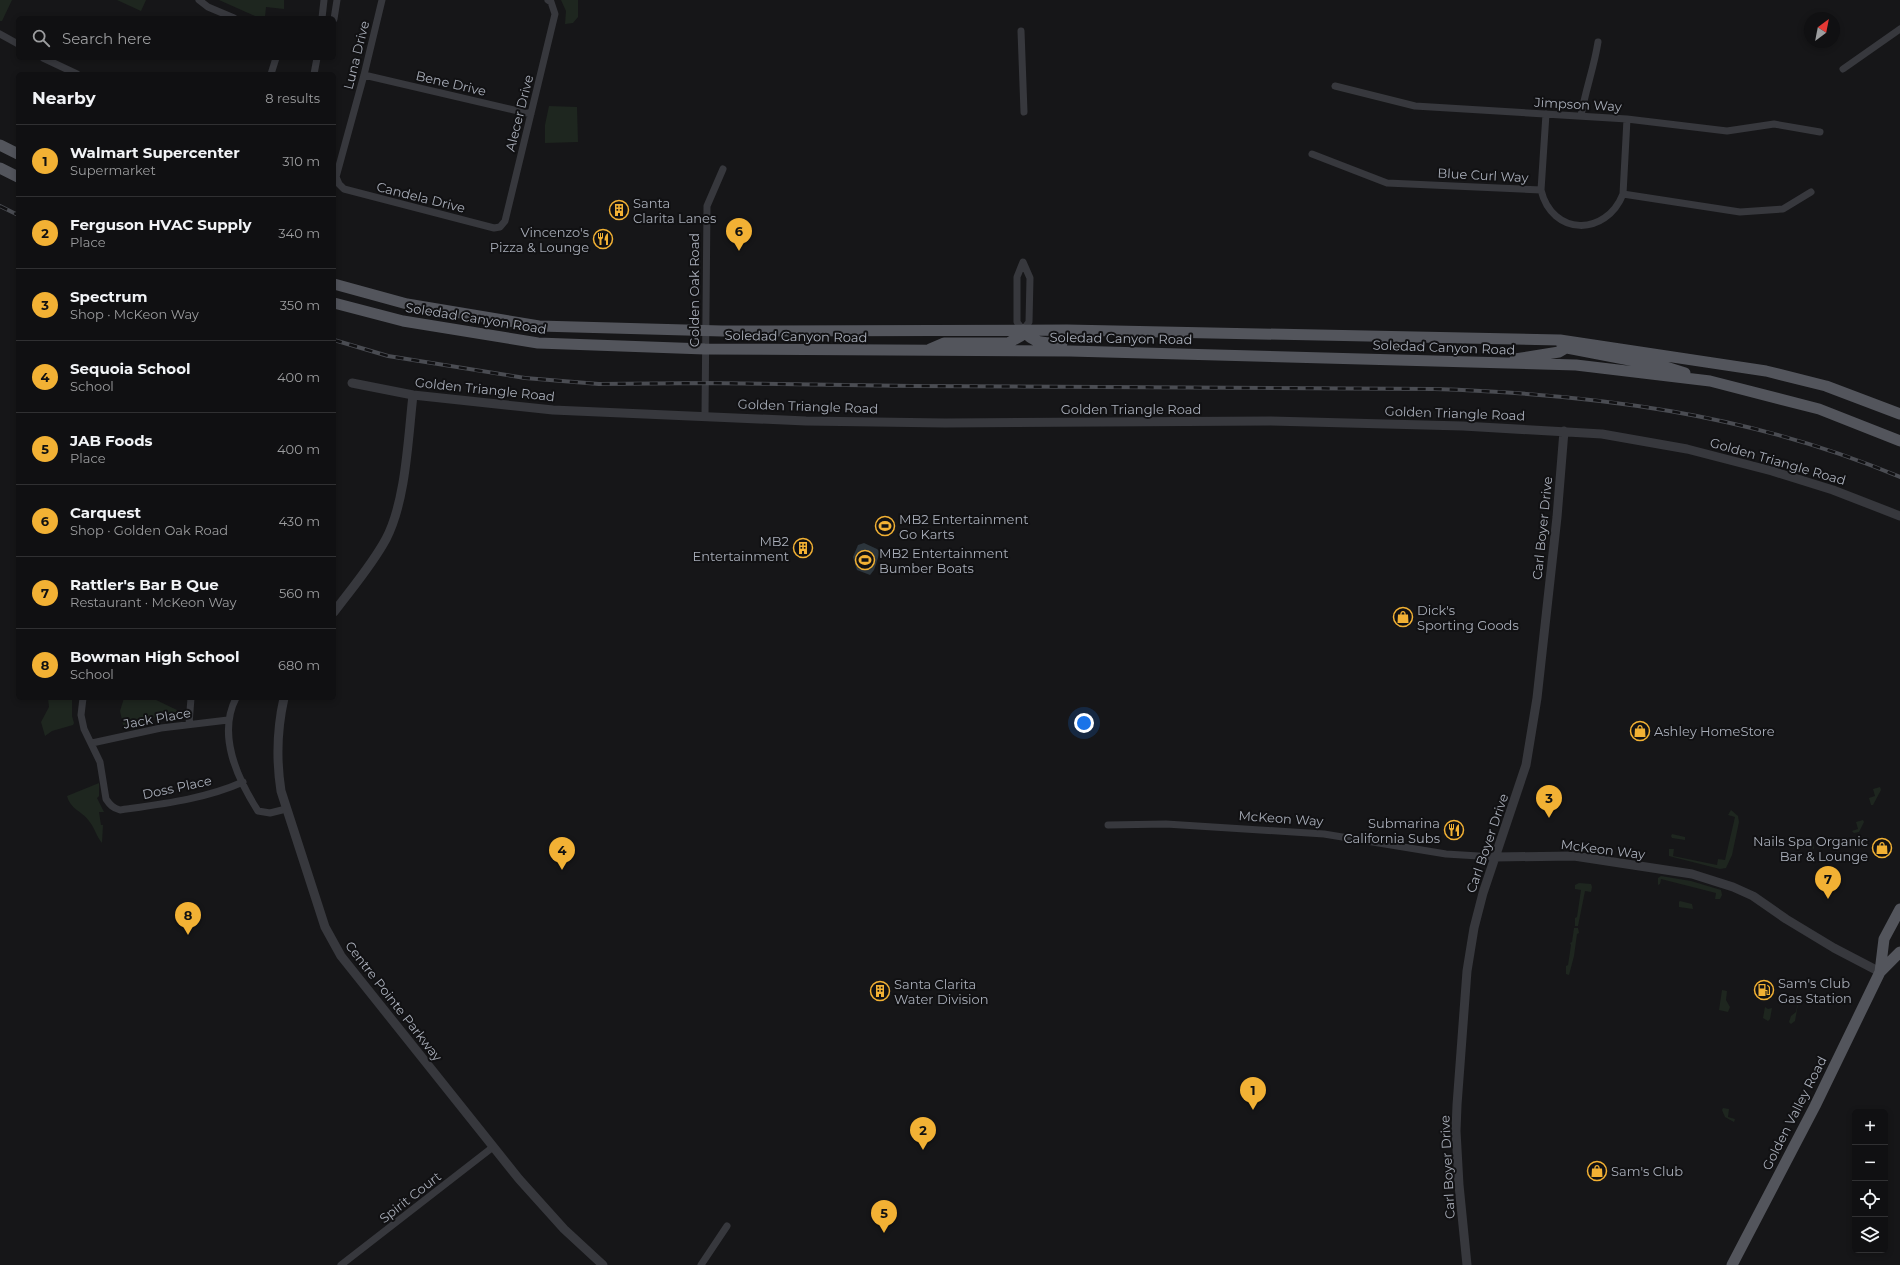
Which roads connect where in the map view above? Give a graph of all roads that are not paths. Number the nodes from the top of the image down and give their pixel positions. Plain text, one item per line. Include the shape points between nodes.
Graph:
1 (199, 0) edge
2 (324, 0) edge
3 (337, 0) edge
4 (382, 0) edge
5 (549, 1) edge
6 (230, 16) edge
7 (322, 16) edge
8 (334, 16) edge
9 (1900, 29) edge
10 (1021, 31) dead end
11 (0, 34) edge
12 (1598, 42) dead end
13 (16, 43) edge
14 (47, 60) edge
15 (275, 60) edge
16 (317, 60) edge
17 (1843, 69) dead end
18 (73, 72) edge
19 (272, 72) edge
20 (314, 72) edge
21 (364, 75) junction
22 (1335, 86) dead end
23 (1024, 112) dead end
24 (531, 114) junction
25 (1546, 114) junction
26 (1581, 116) junction
27 (1627, 119) junction
28 (1820, 132) dead end
29 (0, 145) edge
30 (16, 153) edge
31 (1312, 154) dead end
32 (0, 168) edge
33 (723, 169) dead end
34 (16, 176) edge
35 (338, 184) joint
36 (1541, 190) junction
37 (1811, 192) dead end
38 (1623, 194) junction
39 (500, 227) joint
40 (336, 285) edge
41 (336, 304) edge
42 (1023, 330) junction
43 (705, 331) junction
44 (1567, 343) junction
45 (706, 350) junction
46 (924, 352) junction
47 (1198, 354) junction
48 (1501, 363) junction
49 (1710, 381) junction
50 (352, 383) dead end
51 (413, 395) junction
52 (1900, 414) edge
53 (705, 415) junction
54 (1564, 431) junction
55 (1900, 441) edge
56 (1900, 516) edge
57 (336, 609) edge
58 (83, 700) edge
59 (191, 700) edge
60 (235, 700) edge
61 (284, 700) edge
62 (228, 720) junction
63 (189, 724) junction
64 (92, 743) junction
65 (243, 782) junction
66 (286, 809) junction
67 (1108, 825) dead end
68 (1494, 857) junction
69 (1900, 909) edge
70 (1900, 952) edge
71 (1880, 972) junction
72 (493, 1147) junction
73 (727, 1226) dead end
74 (341, 1265) edge
75 (603, 1265) edge
76 (701, 1265) edge
77 (1467, 1265) edge
78 (1732, 1265) edge

1 - 6 street
2 - 7 street
3 - 8 street
4 - 21 street, Luna Drive
5 - 24 street, Alecer Drive via 555,14
9 - 17 street
10 - 23 street
11 - 13 street
12 - 26 street via 1595,64
14 - 18 street
15 - 19 street
16 - 20 street
21 - 24 street, Bene Drive
21 - 35 street, Luna Drive via 336,178
22 - 25 street, Jimpson Way via 1415,106
24 - 39 street, Alecer Drive via 505,221
25 - 26 street, Jimpson Way
25 - 36 street
26 - 27 street, Jimpson Way
27 - 28 street, Jimpson Way via 1727,131 1774,124
27 - 38 street
29 - 30 main road
31 - 36 street, Blue Curl Way via 1386,183
32 - 34 main road
33 - 43 street, Golden Oak Road via 707,206
35 - 39 street, Candela Drive via 344,189 494,228
36 - 38 street, Blue Curl Way via 1553,214 1578,226 1596,224 1610,215
37 - 38 street via 1783,209 1740,212
40 - 43 main road, Soledad Canyon Road via 407,304 539,326
41 - 45 main road, Soledad Canyon Road via 402,321 538,343
42 - 42 street via 1029,322 1030,278 1023,262 1018,276 1017,296 1018,322
42 - 43 main road, Soledad Canyon Road
42 - 44 main road, Soledad Canyon Road
42 - 46 main road via 1021,336 1008,343 944,343
42 - 47 main road via 1032,340 1041,342 1149,346 1184,349
43 - 45 street, Golden Oak Road
44 - 48 main road via 1559,352
44 - 49 main road via 1666,367
44 - 52 main road, Soledad Canyon Road via 1766,371 1826,386
45 - 46 main road, Soledad Canyon Road
45 - 53 street, Golden Oak Road
46 - 47 main road, Soledad Canyon Road via 1036,350
47 - 48 main road, Soledad Canyon Road
48 - 49 main road, Soledad Canyon Road via 1576,366
49 - 55 main road, Soledad Canyon Road via 1819,409
50 - 51 street, Golden Triangle Road
51 - 53 street, Golden Triangle Road via 553,410
51 - 57 street via 401,491 393,523 378,553
53 - 54 street, Golden Triangle Road via 806,421 1270,421
54 - 56 street, Golden Triangle Road via 1645,441 1730,459 1813,484
54 - 68 street, Carl Boyer Drive via 1537,698 1526,765
58 - 64 street via 81,715 84,729
59 - 63 street
60 - 62 street
61 - 66 street, Centre Pointe Parkway via 277,753 278,772
62 - 63 street, Jack Place
62 - 65 street via 228,741
63 - 64 street, Jack Place
64 - 65 street, Doss Place via 103,774 106,799 115,809 188,800
65 - 66 street via 258,811 270,814
66 - 72 street, Centre Pointe Parkway via 325,927 341,956
67 - 68 street, McKeon Way via 1166,824 1324,834 1446,854
68 - 71 street, McKeon Way via 1574,856 1692,874 1753,896 1834,948
68 - 77 street, Carl Boyer Drive via 1469,953 1457,1105 1459,1185
69 - 71 main road, Golden Valley Road via 1884,939
70 - 71 main road, Golden Valley Road
71 - 78 main road, Golden Valley Road via 1815,1106
72 - 74 street, Spirit Court
72 - 75 street, Centre Pointe Parkway via 541,1204
73 - 76 street

